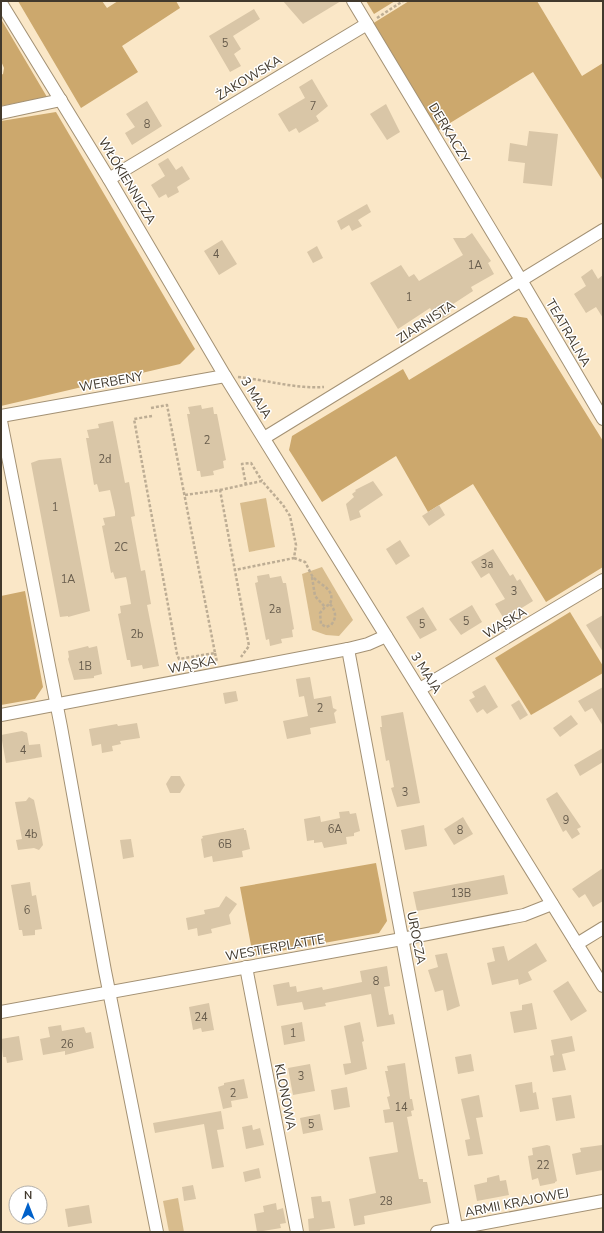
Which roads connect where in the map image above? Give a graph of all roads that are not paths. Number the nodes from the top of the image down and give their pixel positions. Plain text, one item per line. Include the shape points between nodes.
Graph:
1 (353, 1) edge
2 (1, 3) edge
3 (367, 24) junction
4 (61, 100) junction
5 (1, 113) edge
6 (109, 179) junction
7 (603, 230) edge
8 (521, 280) junction
9 (225, 376) junction
10 (1, 416) edge
11 (603, 419) edge
12 (1, 421) edge
13 (264, 438) junction
14 (603, 580) edge
15 (386, 636) junction
16 (348, 649) junction
17 (420, 690) junction
18 (56, 705) junction
19 (1, 715) edge
20 (552, 904) junction
21 (603, 928) edge
22 (402, 940) junction
23 (577, 944) junction
24 (246, 967) junction
25 (603, 986) edge
26 (110, 991) junction
27 (1, 1012) edge
28 (603, 1201) edge
29 (456, 1230) edge
30 (158, 1232) edge
31 (296, 1232) edge
32 (437, 1232) edge

1 - 3 street, DERKACZY
2 - 4 street, WŁÓKIENNICZA
3 - 6 street, ŻAKOWSKA
3 - 8 street, DERKACZY
4 - 5 street
4 - 6 street, WŁÓKIENNICZA
6 - 9 street, WŁÓKIENNICZA
7 - 8 street, ZIARNISTA
8 - 11 street, TEATRALNA
8 - 13 street, ZIARNISTA
9 - 10 street, WERBENY
9 - 13 street, 3 MAJA
12 - 18 street
13 - 15 street, 3 MAJA
14 - 17 street, WĄSKA
15 - 16 street, WĄSKA
15 - 17 street, 3 MAJA
16 - 18 street, WĄSKA
16 - 22 street, UROCZA
17 - 20 street, 3 MAJA
18 - 19 street, WĄSKA
18 - 26 street
20 - 22 street, WESTERPLATTE via 524,915
20 - 23 street, 3 MAJA
21 - 23 street
22 - 24 street, WESTERPLATTE
22 - 29 street, UROCZA
23 - 25 street, 3 MAJA
24 - 26 street, WESTERPLATTE
24 - 31 street, KLONOWA
26 - 27 street, WESTERPLATTE
26 - 30 street
28 - 29 street, ARMII KRAJOWEJ
29 - 32 street, ARMII KRAJOWEJ

